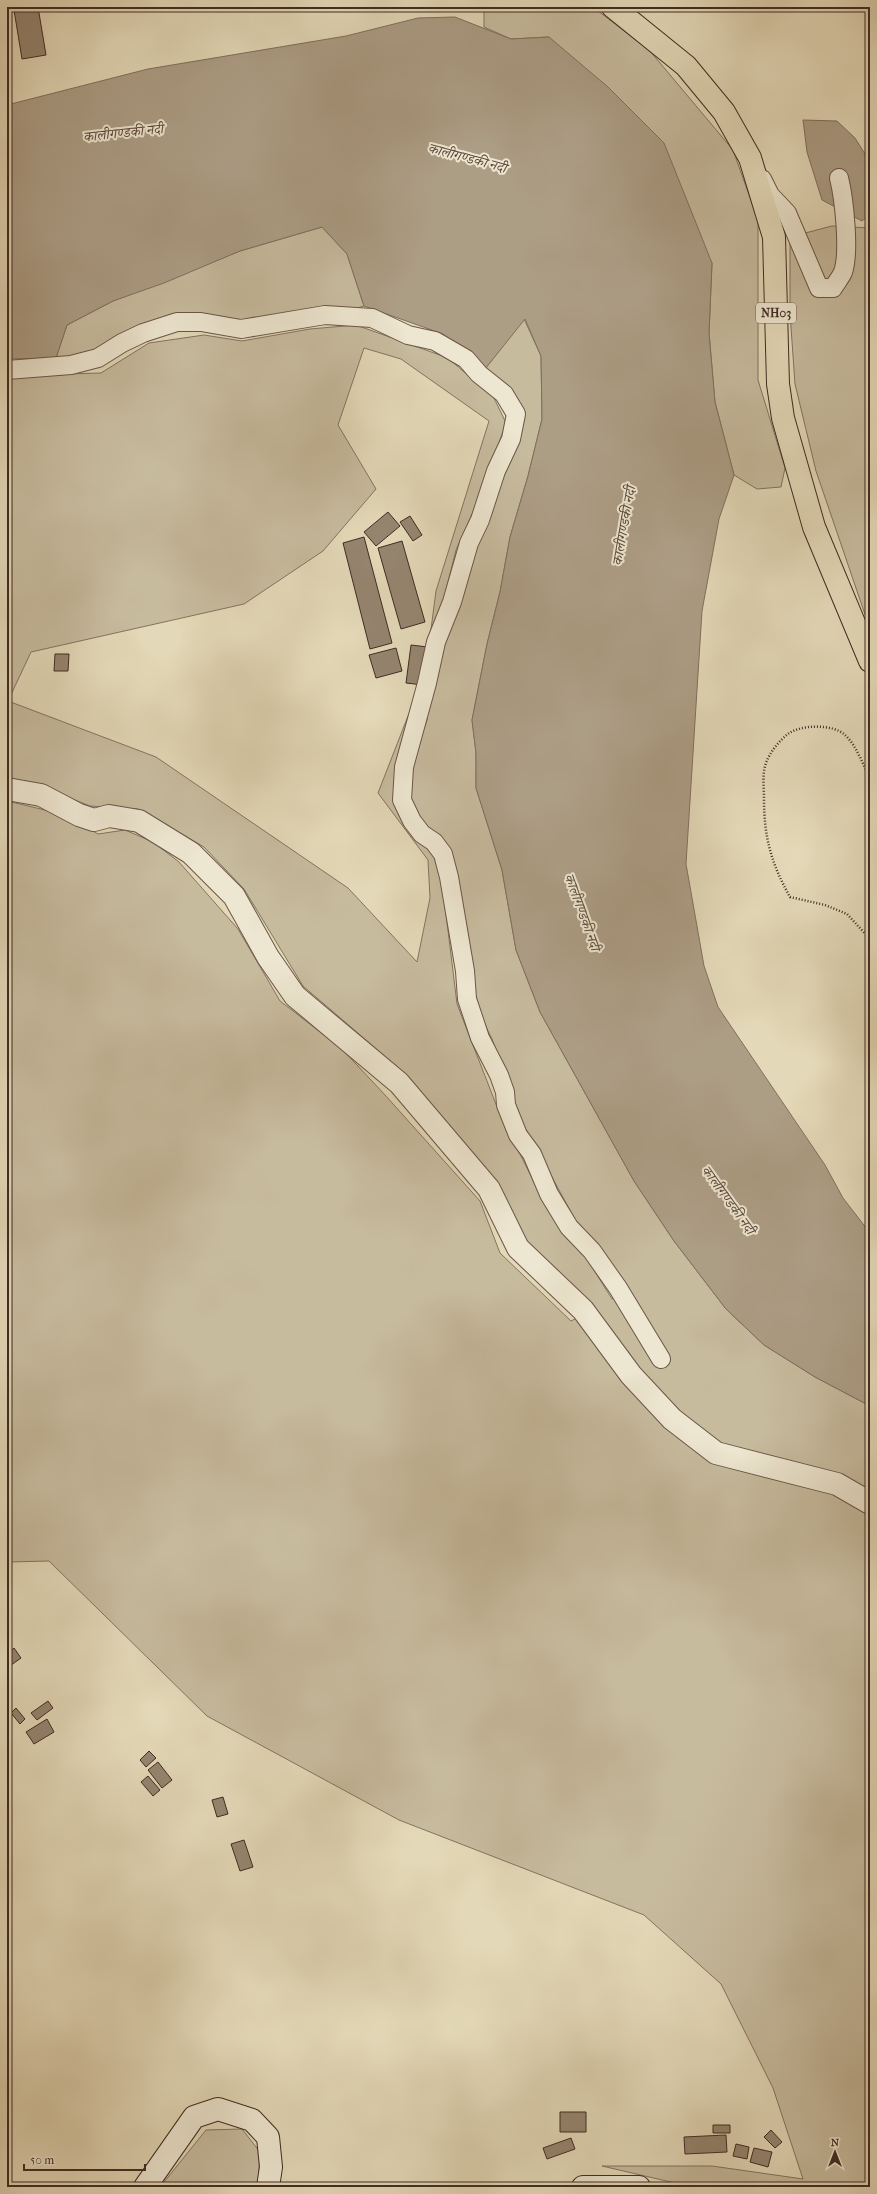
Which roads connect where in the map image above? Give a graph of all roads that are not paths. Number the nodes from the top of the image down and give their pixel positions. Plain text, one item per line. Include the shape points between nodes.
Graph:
1 (613, 7) edge
2 (750, 158) junction
3 (839, 178) dead end
4 (7, 370) edge
5 (870, 661) edge
6 (7, 788) edge
7 (660, 1359) dead end
8 (870, 1503) edge
9 (145, 2187) edge
10 (268, 2187) edge
11 (583, 2187) edge
12 (638, 2187) edge

1 - 2 highway, NH03 via 686,66 724,112
2 - 3 street via 770,196 787,213 819,288 833,288 843,272 845,234
2 - 5 highway, NH03 via 774,237 778,384 783,418 814,527
4 - 7 street via 71,365 98,358 143,333 177,322 201,322 241,329 324,315 372,318 408,335 435,340 466,359 479,374 504,394 516,414 511,439 469,543 452,602 436,642 428,683 404,767 402,800 412,822 443,854 465,971 466,999 480,1038 499,1074 506,1105 518,1135 532,1154 549,1194 569,1227 592,1251 618,1288
6 - 8 street via 41,795 94,820 110,816 139,822 191,853 234,896 268,957 295,996 399,1083 489,1189 518,1248 583,1310 631,1375 672,1419 716,1453 837,1484
9 - 10 street via 194,2117 218,2109 252,2120 268,2137 271,2167
11 - 12 street

